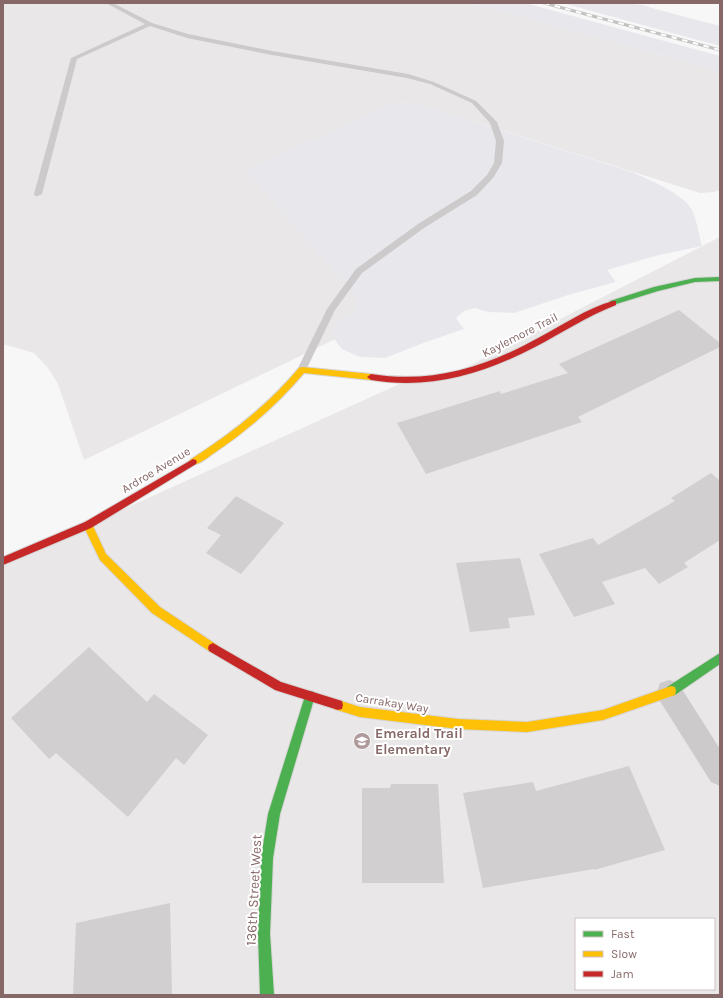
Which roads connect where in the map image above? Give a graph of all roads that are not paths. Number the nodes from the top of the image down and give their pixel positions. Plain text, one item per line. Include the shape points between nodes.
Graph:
1 (109, 3) edge
2 (150, 24) junction
3 (38, 194) dead end
4 (720, 279) edge
5 (302, 370) junction
6 (88, 525) junction
7 (3, 561) edge
8 (720, 658) edge
9 (670, 692) junction
10 (310, 696) junction
11 (720, 773) edge
12 (267, 995) edge

1 - 2 lane
2 - 3 lane via 74,58
2 - 5 lane via 187,36 414,78 474,102 493,122 500,141 498,163 490,176 474,193 421,226 359,270 331,309
4 - 5 street, Kaylemore Trail via 695,280 611,304 490,365 445,378 406,381
5 - 6 street, Ardroe Avenue via 288,390 250,423 209,452
6 - 7 street, Ardroe Avenue
6 - 10 street, Carrakay Way via 103,557 156,610 212,647 279,686
8 - 9 street, Carrakay Way
9 - 10 street, Carrakay Way via 603,715 528,727 458,724 360,712
9 - 11 street
10 - 12 street, 136th Street West via 274,814 267,858 264,934

